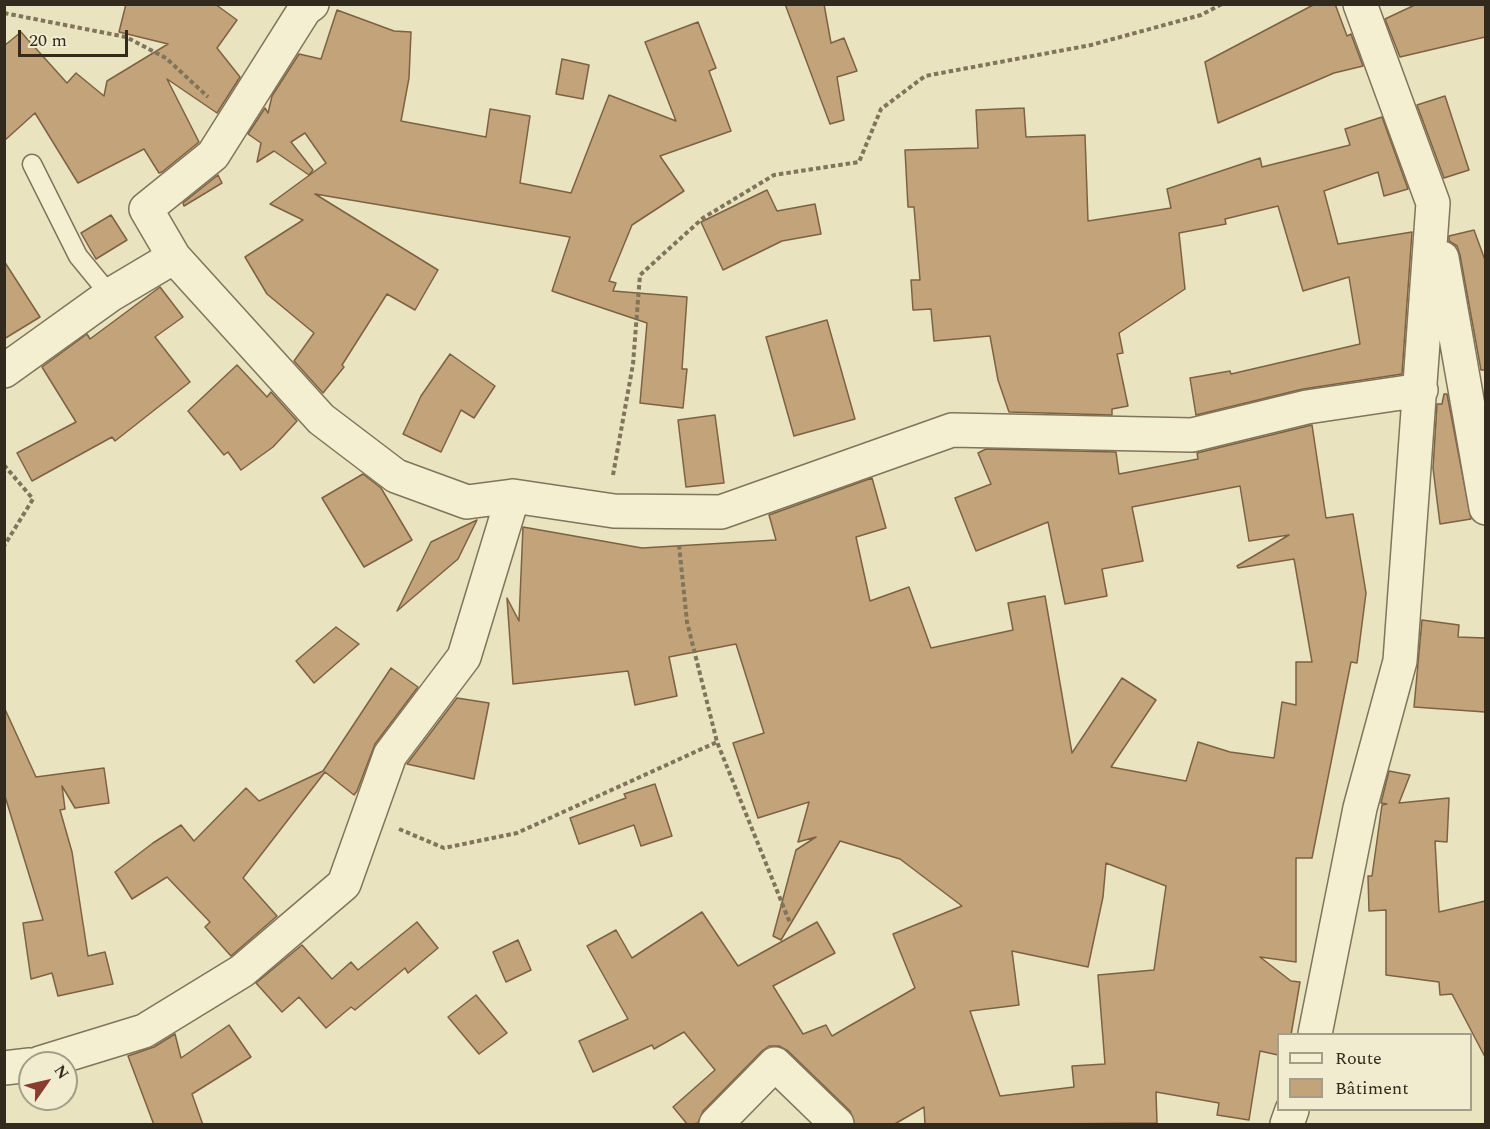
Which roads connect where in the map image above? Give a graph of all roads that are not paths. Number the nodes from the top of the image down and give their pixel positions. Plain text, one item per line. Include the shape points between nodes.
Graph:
1 (312, 4) edge
2 (1360, 4) edge
3 (32, 164) dead end
4 (1433, 203) junction
5 (174, 257) junction
6 (110, 295) junction
7 (4, 371) edge
8 (1421, 390) junction
9 (513, 495) junction
10 (1485, 508) edge
11 (1315, 1033) edge
12 (78, 1051) edge
13 (716, 1125) edge
14 (837, 1125) edge

1 - 5 street via 305,9 213,155 146,209
2 - 4 street
3 - 6 lane via 78,256
4 - 8 street
4 - 10 street
5 - 6 street
5 - 9 street via 321,419 396,476 467,501
6 - 7 street
8 - 9 street via 1306,407 1192,435 952,430 722,512 614,511
8 - 11 street via 1400,661 1360,808
9 - 12 street via 464,657 390,755 344,884 242,971 144,1031
13 - 14 street via 775,1064

